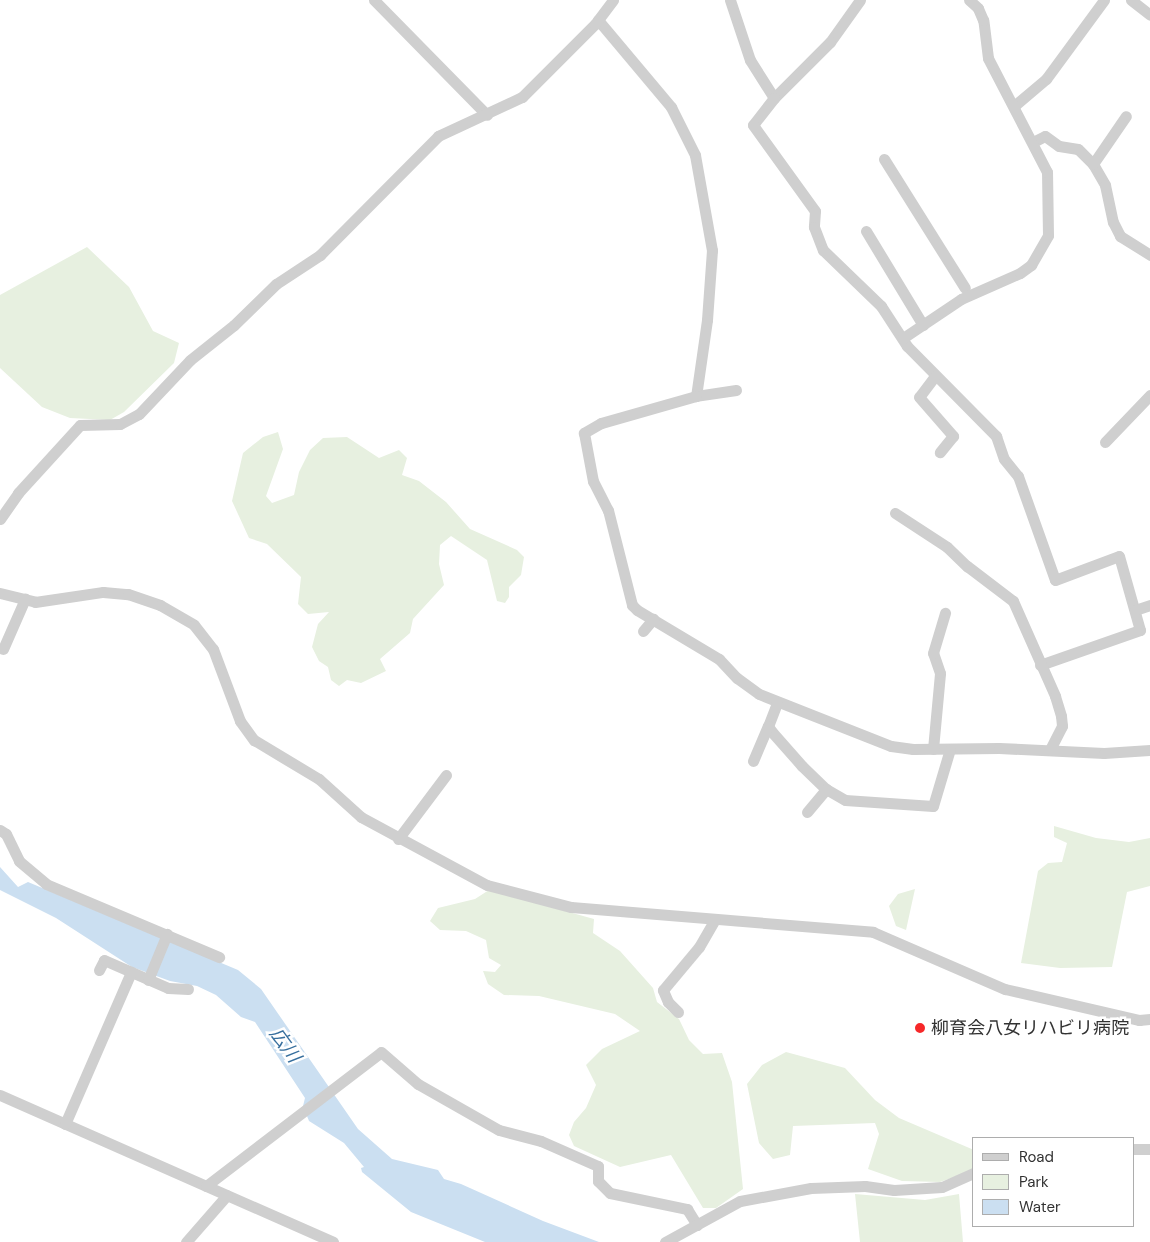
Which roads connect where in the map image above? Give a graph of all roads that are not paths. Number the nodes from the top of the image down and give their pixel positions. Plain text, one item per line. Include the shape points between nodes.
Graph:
1 (374, 0) edge
2 (613, 0) edge
3 (730, 0) edge
4 (860, 0) edge
5 (970, 0) edge
6 (1104, 0) edge
7 (1131, 0) edge
8 (1150, 15) edge
9 (598, 20) junction
10 (774, 98) junction
11 (1014, 106) junction
12 (486, 115) junction
13 (1126, 116) dead end
14 (1033, 142) junction
15 (884, 159) dead end
16 (1093, 164) junction
17 (866, 231) dead end
18 (1150, 255) edge
19 (965, 288) dead end
20 (923, 325) junction
21 (903, 338) junction
22 (935, 376) junction
23 (736, 390) dead end
24 (1150, 395) edge
25 (696, 396) junction
26 (1105, 442) dead end
27 (940, 452) dead end
28 (895, 513) dead end
29 (0, 519) edge
30 (0, 593) edge
31 (25, 599) junction
32 (1150, 605) edge
33 (1135, 610) junction
34 (945, 613) dead end
35 (653, 619) junction
36 (643, 632) dead end
37 (2, 649) dead end
38 (1040, 665) junction
39 (777, 703) junction
40 (768, 726) junction
41 (933, 749) junction
42 (950, 749) junction
43 (1050, 750) junction
44 (1150, 750) edge
45 (752, 761) dead end
46 (446, 775) dead end
47 (826, 789) junction
48 (807, 812) dead end
49 (0, 830) edge
50 (398, 839) junction
51 (715, 919) junction
52 (167, 934) junction
53 (219, 957) dead end
54 (99, 970) dead end
55 (131, 972) junction
56 (148, 980) junction
57 (188, 990) dead end
58 (678, 1012) dead end
59 (1150, 1019) edge
60 (0, 1095) edge
61 (65, 1124) junction
62 (1135, 1149) edge
63 (1150, 1149) edge
64 (972, 1175) edge
65 (206, 1186) junction
66 (227, 1195) junction
67 (697, 1225) junction
68 (186, 1242) edge
69 (334, 1242) edge
70 (665, 1242) edge

1 - 12 street
2 - 9 street
3 - 10 street via 750,60
4 - 10 street via 830,42
5 - 11 street via 983,20 988,58
6 - 11 street via 1046,79
7 - 8 street
9 - 12 street via 522,97
9 - 25 street via 671,107 695,155 712,250
10 - 21 street via 753,125 815,211 814,226 823,250 882,306
11 - 14 street
12 - 29 street via 438,136 320,255 276,284 234,326 190,360 139,414 120,424 80,425 18,492
13 - 16 street
14 - 16 street via 1046,136 1059,146 1078,149
14 - 20 street via 1047,172 1048,235 1031,265 961,299
15 - 19 street
16 - 18 street via 1105,185 1112,222 1120,236
17 - 20 street
20 - 21 street
21 - 22 street
22 - 27 street via 919,397 953,436
22 - 33 street via 996,436 1004,459 1018,476 1055,580 1119,556
23 - 25 street
24 - 26 street
25 - 35 street via 601,423 584,433 593,481 608,510 632,605
28 - 38 street via 947,547 966,566 1013,601
30 - 31 street
31 - 37 street
31 - 50 street via 35,602 103,592 128,594 160,605 194,625 213,649 240,721 254,740 318,779 361,817
32 - 33 street
33 - 38 street via 1140,630
34 - 41 street via 933,653 940,674
35 - 36 street
35 - 39 street via 719,659 737,678
38 - 43 street via 1055,696 1062,726
39 - 40 street
39 - 41 street via 891,746
40 - 45 street
40 - 47 street
41 - 42 street
42 - 43 street
42 - 47 street via 933,806 845,800
43 - 44 street via 1104,753
46 - 50 street
47 - 48 street
49 - 52 street via 19,861 46,884
50 - 51 street via 487,885 571,907
51 - 58 street via 699,947 663,990 668,1002
51 - 59 street via 872,932 1005,989 1139,1020
52 - 53 street
52 - 56 street
54 - 55 street via 104,960
55 - 56 street
55 - 61 street
56 - 57 street via 168,988
60 - 61 street
61 - 65 street
62 - 63 street
64 - 67 street via 942,1187 802,1189 740,1201
65 - 66 street
65 - 67 street via 381,1052 418,1084 499,1130 541,1141 598,1166 598,1181 610,1193 687,1209
66 - 68 street
66 - 69 street
67 - 70 street

